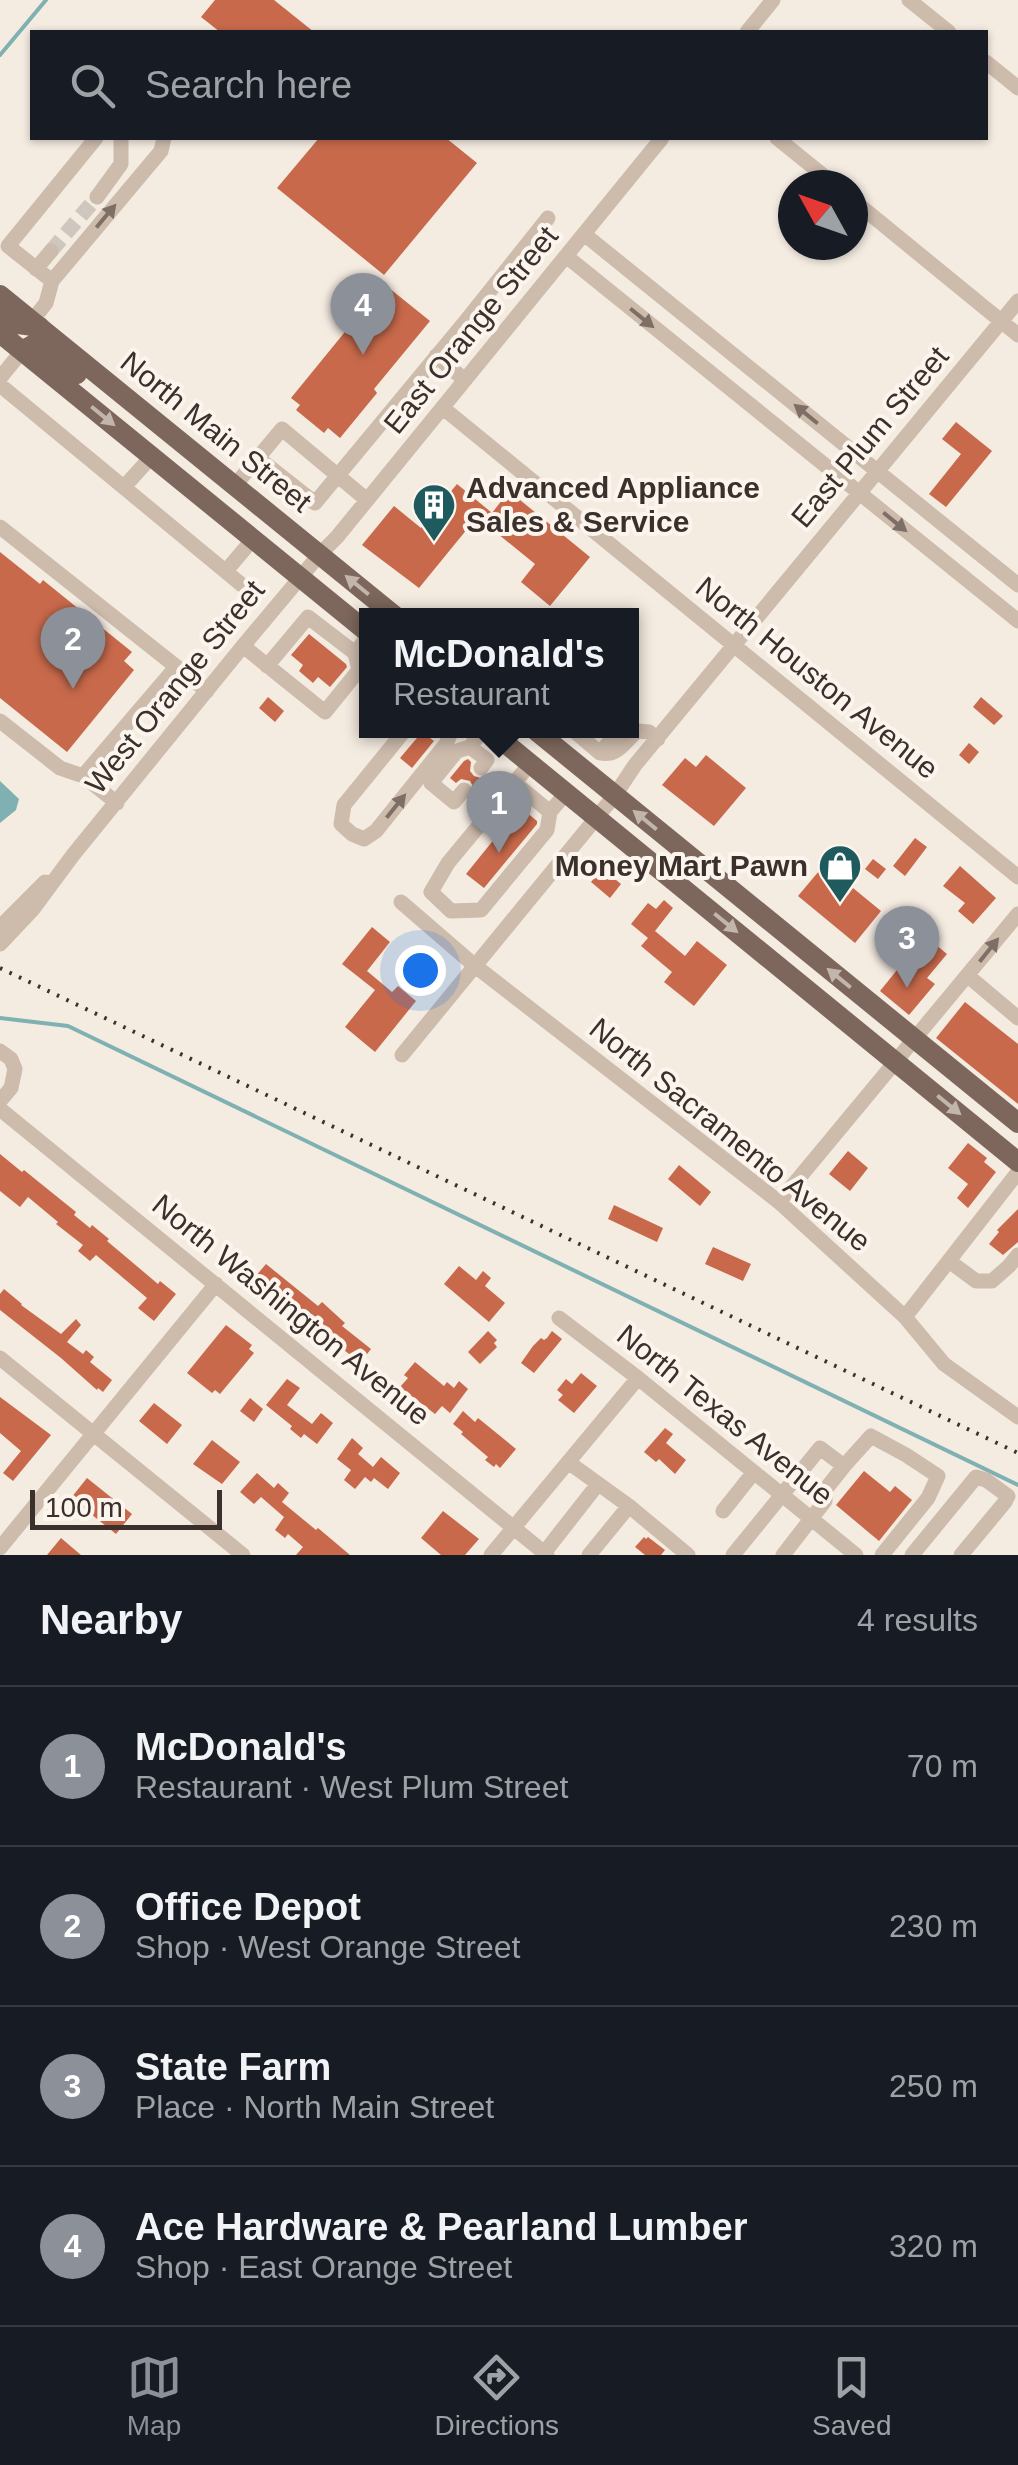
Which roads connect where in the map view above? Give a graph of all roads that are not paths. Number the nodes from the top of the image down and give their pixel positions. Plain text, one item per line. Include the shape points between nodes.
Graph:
1 (773, 0) edge
2 (909, 0) edge
3 (749, 30) edge
4 (946, 30) edge
5 (988, 64) edge
6 (1018, 88) edge
7 (94, 140) edge
8 (121, 140) edge
9 (163, 140) edge
10 (660, 140) edge
11 (779, 140) edge
12 (816, 170) edge
13 (97, 197) tunnel mouth
14 (868, 212) edge
15 (548, 218) dead end
16 (584, 234) junction
17 (52, 251) tunnel mouth
18 (566, 256) junction
19 (36, 269) junction
20 (52, 281) junction
21 (0, 295) edge
22 (1018, 301) edge
23 (0, 315) edge
24 (1001, 321) junction
25 (36, 324) junction
26 (0, 332) edge
27 (1018, 334) edge
28 (22, 350) junction
29 (436, 356) junction
30 (465, 380) junction
31 (0, 381) edge
32 (112, 385) junction
33 (442, 408) junction
34 (152, 456) junction
35 (258, 458) junction
36 (877, 471) junction
37 (338, 476) junction
38 (236, 484) junction
39 (124, 487) junction
40 (859, 492) junction
41 (367, 500) junction
42 (0, 527) edge
43 (254, 539) junction
44 (320, 554) junction
45 (226, 572) junction
46 (300, 577) junction
47 (242, 584) dead end
48 (1018, 585) edge
49 (336, 606) junction
50 (385, 608) edge
51 (1018, 621) edge
52 (359, 624) edge
53 (320, 626) junction
54 (244, 646) junction
55 (734, 646) junction
56 (359, 648) edge
57 (355, 653) junction
58 (176, 666) junction
59 (267, 666) junction
60 (207, 691) junction
61 (0, 720) edge
62 (639, 731) edge
63 (398, 738) edge
64 (447, 738) edge
65 (478, 738) edge
66 (496, 738) edge
67 (548, 738) edge
68 (631, 738) edge
69 (658, 738) junction
70 (593, 743) edge
71 (470, 747) junction
72 (572, 760) junction
73 (530, 764) junction
74 (481, 768) dead end
75 (84, 776) junction
76 (515, 783) junction
77 (464, 790) dead end
78 (566, 794) junction
79 (614, 795) junction
80 (117, 803) junction
81 (550, 812) junction
82 (596, 818) junction
83 (73, 855) junction
84 (1018, 877) edge
85 (400, 902) dead end
86 (481, 910) junction
87 (1017, 916) edge
88 (0, 927) edge
89 (504, 928) junction
90 (0, 944) edge
91 (474, 965) junction
92 (968, 976) junction
93 (1018, 1018) edge
94 (914, 1040) junction
95 (0, 1052) edge
96 (402, 1055) dead end
97 (896, 1062) junction
98 (0, 1101) edge
99 (0, 1109) edge
100 (1018, 1124) edge
101 (1018, 1162) edge
102 (1018, 1172) edge
103 (779, 1202) junction
104 (1018, 1255) edge
105 (948, 1262) junction
106 (216, 1284) junction
107 (905, 1317) junction
108 (559, 1318) dead end
109 (0, 1358) edge
110 (638, 1378) junction
111 (1018, 1417) edge
112 (94, 1434) junction
113 (568, 1462) junction
114 (844, 1466) junction
115 (754, 1472) junction
116 (598, 1484) junction
117 (782, 1495) junction
118 (629, 1506) junction
119 (724, 1511) dead end
120 (811, 1519) junction
121 (513, 1528) junction
122 (0, 1548) edge
123 (545, 1554) edge
124 (243, 1555) edge
125 (492, 1555) edge
126 (589, 1555) edge
127 (686, 1555) edge
128 (733, 1555) edge
129 (782, 1555) edge
130 (856, 1555) edge
131 (882, 1555) edge
132 (912, 1555) edge
133 (961, 1555) edge

1 - 3 street
2 - 4 street
5 - 6 street
7 - 19 street via 8,246
8 - 13 street via 121,164
20 -> 9 street
10 - 16 street, East Orange Street
11 - 12 street
14 - 24 street
15 - 29 street
16 - 18 street, East Orange Street
36 -> 16 street
17 - 19 street
18 - 30 street, East Orange Street
18 -> 40 street
19 - 20 street
20 - 25 street
21 - 25 main road, North Main Street
22 - 24 street, East Plum Street
23 - 25 main road via 11,323
24 - 27 street
24 - 36 street, East Plum Street
25 - 32 main road, North Main Street
26 - 28 main road, North Main Street
28 - 31 street
28 - 32 main road via 36,343 83,379
28 -> 34 main road, North Main Street
29 - 30 street
29 - 37 street
30 - 33 street, East Orange Street
31 - 39 street
32 - 38 main road, North Main Street
33 - 41 street, East Orange Street
33 - 55 street, North Houston Avenue
34 - 39 street
34 - 43 main road, North Main Street
35 - 37 street via 315,502
35 - 37 street via 282,430
35 - 38 street
36 - 40 street, East Plum Street
36 - 48 street
37 - 41 street
38 - 44 main road, North Main Street
39 - 45 street
40 -> 51 street
40 - 55 street, East Plum Street
41 - 44 street, East Orange Street
42 - 58 street
43 - 45 street
43 - 46 main road, North Main Street
44 - 46 street, West Orange Street
50 -> 44 main road, North Main Street
45 - 47 street
46 - 49 main road, North Main Street
46 - 54 street, West Orange Street
49 - 52 main road, North Main Street
49 - 53 street
53 - 57 street
53 - 59 street via 308,617
54 - 59 street
54 - 60 street, West Orange Street
55 - 69 street, East Plum Street
55 - 84 street, North Houston Avenue
56 - 57 street
57 - 59 street via 359,670 325,712
58 - 60 street
58 - 75 street
60 - 80 street, West Orange Street
61 - 75 street via 60,768
62 - 69 street
63 -> 64 street via 344,805 341,824 357,838 370,837
65 - 71 street
66 - 73 main road
67 - 72 main road
68 - 70 street via 605,755
69 - 79 street, East Plum Street
70 - 72 street
71 - 74 street via 487,760
71 - 77 street via 457,752 431,783 454,802
72 - 79 main road
73 - 76 street
73 - 78 main road
75 - 80 street
76 - 81 street
76 - 86 street via 431,892 451,911
78 - 81 street
78 - 82 main road
79 - 82 street, East Plum Street
94 -> 79 main road
80 - 83 street, West Orange Street
81 - 86 street via 546,830
82 - 89 street, East Plum Street
82 -> 97 main road
83 - 88 street, West Orange Street
83 - 90 street, West Orange Street
85 - 91 street, North Sacramento Avenue
86 - 89 street
92 -> 87 street
89 - 91 street, East Plum Street
91 - 96 street, East Plum Street
91 - 103 street, North Sacramento Avenue
92 - 93 street
92 - 94 street
94 - 97 street
94 - 100 main road
95 - 98 street via 16,1068
97 -> 101 main road
97 - 103 street
99 - 106 street, North Washington Avenue
102 - 105 street
103 - 107 street, North Sacramento Avenue
104 - 105 street via 992,1281 976,1280
105 - 107 street
106 - 112 street
106 - 121 street, North Washington Avenue
107 - 111 street, North Sacramento Avenue via 944,1364
108 - 110 street, North Texas Avenue
109 - 112 street
110 - 113 street
110 - 115 street, North Texas Avenue
112 - 122 street
112 - 124 street
113 - 116 street
113 - 121 street
114 - 117 street via 820,1448
114 - 120 street
114 - 131 street via 871,1436 938,1476
115 - 117 street, North Texas Avenue
115 - 119 street
116 - 118 street
116 - 123 street
117 - 120 street, North Texas Avenue
117 - 128 street
118 - 126 street
118 - 127 street
120 - 129 street
120 - 130 street, North Texas Avenue
121 - 123 street, North Washington Avenue
121 - 125 street
132 - 133 street via 976,1477 1008,1496

